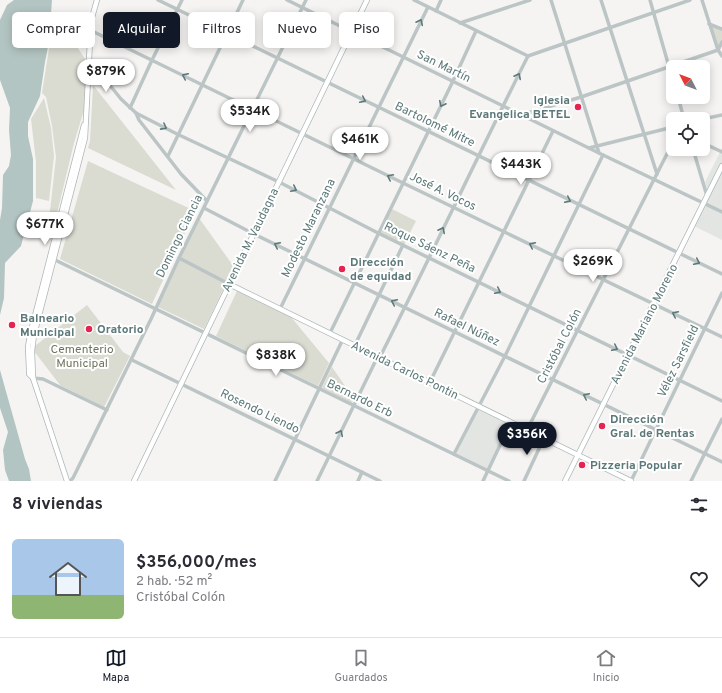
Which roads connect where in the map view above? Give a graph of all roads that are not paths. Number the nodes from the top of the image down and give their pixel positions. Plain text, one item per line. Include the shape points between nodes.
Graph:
1 (97, 0) edge
2 (158, 0) edge
3 (182, 0) edge
4 (243, 0) edge
5 (287, 0) edge
6 (306, 0) edge
7 (368, 0) edge
8 (414, 0) edge
9 (441, 0) edge
10 (512, 0) edge
11 (530, 0) edge
12 (551, 0) edge
13 (601, 0) edge
14 (650, 0) edge
15 (690, 0) edge
16 (702, 0) edge
17 (515, 5) junction
18 (428, 7) junction
19 (303, 8) junction
20 (177, 10) junction
21 (436, 11) junction
22 (94, 12) edge
23 (237, 12) edge
24 (362, 12) edge
25 (654, 12) junction
26 (188, 15) edge
27 (460, 23) junction
28 (710, 24) junction
29 (339, 26) edge
30 (609, 28) junction
31 (722, 29) edge
32 (476, 31) junction
33 (95, 32) edge
34 (564, 42) junction
35 (722, 42) edge
36 (255, 47) edge
37 (90, 48) edge
38 (219, 48) edge
39 (344, 48) edge
40 (385, 48) edge
41 (718, 50) junction
42 (528, 56) junction
43 (722, 56) edge
44 (404, 57) junction
45 (278, 58) junction
46 (152, 60) junction
47 (667, 60) edge
48 (691, 60) edge
49 (89, 68) junction
50 (666, 69) edge
51 (453, 81) junction
52 (627, 81) junction
53 (328, 82) junction
54 (202, 84) junction
55 (581, 97) junction
56 (503, 106) junction
57 (130, 108) junction
58 (379, 108) junction
59 (253, 109) junction
60 (136, 113) junction
61 (521, 115) junction
62 (722, 115) edge
63 (710, 118) edge
64 (666, 130) edge
65 (553, 131) junction
66 (428, 132) junction
67 (177, 134) junction
68 (304, 134) junction
69 (644, 135) junction
70 (710, 146) edge
71 (596, 147) junction
72 (589, 148) junction
73 (722, 152) edge
74 (599, 153) junction
75 (604, 155) junction
76 (168, 156) junction
77 (478, 156) junction
78 (666, 156) edge
79 (695, 156) edge
80 (229, 158) junction
81 (353, 158) junction
82 (722, 166) edge
83 (657, 174) junction
84 (654, 179) junction
85 (529, 181) junction
86 (279, 182) junction
87 (403, 183) junction
88 (707, 196) junction
89 (207, 201) junction
90 (704, 203) junction
91 (579, 205) junction
92 (204, 208) junction
93 (329, 208) junction
94 (454, 208) junction
95 (722, 212) edge
96 (629, 229) junction
97 (504, 232) junction
98 (378, 233) junction
99 (254, 234) junction
100 (403, 245) junction
101 (679, 253) junction
102 (555, 256) junction
103 (428, 257) junction
104 (179, 258) junction
105 (304, 258) junction
106 (52, 259) junction
107 (722, 274) edge
108 (604, 280) junction
109 (480, 282) junction
110 (354, 283) junction
111 (229, 284) junction
112 (722, 293) edge
113 (379, 295) junction
114 (654, 304) junction
115 (530, 307) junction
116 (280, 308) junction
117 (405, 308) junction
118 (155, 309) junction
119 (706, 329) junction
120 (578, 330) junction
121 (455, 332) junction
122 (205, 333) junction
123 (330, 333) junction
124 (722, 337) edge
125 (343, 339) junction
126 (355, 345) junction
127 (628, 354) junction
128 (505, 356) junction
129 (379, 357) junction
130 (132, 360) junction
131 (32, 378) junction
132 (553, 380) junction
133 (680, 380) junction
134 (430, 382) junction
135 (181, 384) junction
136 (319, 389) junction
137 (722, 401) edge
138 (603, 404) junction
139 (353, 406) junction
140 (480, 406) junction
141 (107, 410) junction
142 (722, 419) edge
143 (511, 422) junction
144 (527, 430) junction
145 (656, 430) junction
146 (544, 438) junction
147 (295, 439) junction
148 (705, 453) junction
149 (454, 454) junction
150 (578, 455) junction
151 (329, 456) junction
152 (722, 462) edge
153 (488, 471) junction
154 (362, 472) junction
155 (67, 481) edge
156 (70, 481) edge
157 (134, 481) edge
158 (275, 481) edge
159 (317, 481) edge
160 (358, 481) edge
161 (380, 481) edge
162 (483, 481) edge
163 (510, 481) edge
164 (524, 481) edge
165 (565, 481) edge
166 (631, 481) edge
167 (691, 481) edge

1 - 22 main road
2 - 20 street, Bartolomé Mitre
3 - 20 street
4 - 23 street
5 - 19 street, San Martín
6 - 19 street, Domingo Ciancia
7 - 24 main road, Avenida M. Vaudagna
8 - 18 street
9 - 21 street
10 - 17 street
11 - 17 street
12 - 34 street
13 - 30 street
14 - 25 street
15 - 25 street
16 - 28 street
17 - 27 street
18 - 21 street
44 -> 18 street, Modesto Maranzana
19 - 29 street, San Martín
19 - 45 street, Domingo Ciancia
20 - 26 street, Bartolomé Mitre
20 - 46 street
21 - 27 street
25 - 30 street
25 - 47 street
27 - 32 street
28 - 31 street
28 - 41 street
30 - 34 street
30 - 52 street
32 - 42 street
32 - 51 street
33 - 46 street, José A. Vocos
34 - 42 street
34 - 55 street
35 - 41 street
36 - 45 street, Bartolomé Mitre
37 - 49 main road
38 - 54 street
39 - 53 main road, Avenida M. Vaudagna
40 - 44 street, San Martín
41 - 43 street
41 - 48 street
56 -> 42 street
44 - 51 street, San Martín
44 - 58 street, Modesto Maranzana
45 - 53 street, Bartolomé Mitre
45 - 59 street, Domingo Ciancia
54 -> 46 street, José A. Vocos
46 - 57 street
49 - 57 street, Roque Sáenz Peña via 100,73
49 - 106 main road via 82,151
50 - 52 street
51 - 56 street, San Martín
51 -> 66 street
52 - 55 street
52 - 69 street
53 -> 58 street, Bartolomé Mitre
53 - 68 main road, Avenida M. Vaudagna
54 - 59 street, José A. Vocos
54 - 67 street
55 - 61 street
55 - 71 street
56 - 61 street, San Martín
56 - 77 street
57 - 60 street, Roque Sáenz Peña
58 - 66 street, Bartolomé Mitre
58 - 81 street, Modesto Maranzana
59 - 68 street, José A. Vocos
59 - 80 street, Domingo Ciancia
60 -> 67 street, Roque Sáenz Peña
60 - 76 street
61 - 65 street, San Martín
62 - 63 street
64 - 69 street
65 - 72 street, San Martín
65 - 85 street
66 - 77 street, Bartolomé Mitre
66 - 87 street
67 - 76 street
67 - 80 street, Roque Sáenz Peña
68 - 81 street, José A. Vocos
68 - 86 main road, Avenida M. Vaudagna
69 - 71 street
69 - 83 street
70 - 73 street
71 - 72 street
71 - 74 street
72 - 74 street, San Martín
74 - 75 street, San Martín
75 - 84 street, San Martín
75 - 91 street
76 - 89 street
77 - 85 street, Bartolomé Mitre
77 - 94 street
78 - 83 street, Cristóbal Colón
79 - 88 street
80 - 86 street, Roque Sáenz Peña
80 - 89 street, Domingo Ciancia
87 -> 81 street, José A. Vocos
81 - 93 street, Modesto Maranzana
82 - 88 main road, Avenida Mariano Moreno
83 - 84 street, Cristóbal Colón
84 - 90 street, San Martín
84 - 96 street, Cristóbal Colón
85 -> 91 street, Bartolomé Mitre
85 - 97 street
86 -> 93 street, Roque Sáenz Peña
86 - 99 main road, Avenida M. Vaudagna
87 - 94 street, José A. Vocos
87 - 98 street
88 - 90 main road, Avenida Mariano Moreno
89 - 92 street, Domingo Ciancia
90 - 95 street, San Martín
90 - 101 main road, Avenida Mariano Moreno
91 - 96 street, Bartolomé Mitre
91 - 102 street
92 - 99 street, Rafael Núñez
92 - 104 street, Domingo Ciancia
93 - 98 street, Roque Sáenz Peña
93 - 105 street, Modesto Maranzana
94 - 97 street, José A. Vocos
103 -> 94 street
96 - 101 street, Bartolomé Mitre
96 - 108 street, Cristóbal Colón
102 -> 97 street, José A. Vocos
97 - 109 street
98 - 100 street, Roque Sáenz Peña
98 - 110 street
105 -> 99 street, Rafael Núñez
99 - 111 main road, Avenida M. Vaudagna
100 - 103 street, Roque Sáenz Peña
100 - 113 street
101 -> 107 street, Bartolomé Mitre
101 - 114 main road, Avenida Mariano Moreno
102 - 108 street, José A. Vocos
102 - 115 street
103 - 109 street, Roque Sáenz Peña
103 - 117 street
104 - 111 street, Avenida Carlos Pontin
104 - 118 street, Domingo Ciancia
105 - 110 street, Rafael Núñez
105 - 116 street, Modesto Maranzana
106 - 118 street, Bernardo Erb
106 - 131 main road via 34,335
108 - 114 street, José A. Vocos
108 - 120 street, Cristóbal Colón
109 -> 115 street, Roque Sáenz Peña
109 - 121 street
110 - 113 street, Rafael Núñez
110 - 123 street
111 - 116 main road, Avenida Carlos Pontin
111 - 122 main road, Avenida M. Vaudagna
112 - 119 street, Vélez Sarsfield
117 -> 113 street, Rafael Núñez
113 - 126 street
119 -> 114 street, José A. Vocos
114 - 127 main road, Avenida Mariano Moreno
115 - 120 street, Roque Sáenz Peña
115 - 128 street
116 - 123 main road, Avenida Carlos Pontin
117 - 121 street, Rafael Núñez
117 - 129 street
118 - 122 street, Bernardo Erb
118 - 130 street, Domingo Ciancia
119 - 124 street, José A. Vocos
119 - 133 street, Vélez Sarsfield
120 -> 127 street, Roque Sáenz Peña
120 - 132 street, Cristóbal Colón
121 - 128 street, Rafael Núñez
121 - 134 street
122 - 135 main road, Avenida M. Vaudagna
122 - 136 street, Bernardo Erb
123 - 125 main road, Avenida Carlos Pontin
125 - 126 main road, Avenida Carlos Pontin
125 - 136 street
126 - 129 main road, Avenida Carlos Pontin
127 - 133 street, Roque Sáenz Peña
127 - 138 main road, Avenida Mariano Moreno
128 - 132 street, Rafael Núñez
128 - 140 street
129 - 134 main road, Avenida Carlos Pontin
129 - 139 street
130 - 135 street, Rosendo Liendo
130 - 141 street, Domingo Ciancia
131 - 141 street via 44,379
131 - 155 main road
138 -> 132 street, Rafael Núñez
132 - 144 street, Cristóbal Colón
133 - 137 street, Roque Sáenz Peña
133 - 145 street, Vélez Sarsfield
134 - 140 main road, Avenida Carlos Pontin
135 - 147 street, Rosendo Liendo
135 - 157 main road, Avenida M. Vaudagna
136 - 139 street, Bernardo Erb
136 - 147 street
138 - 145 street, Rafael Núñez
138 - 150 main road, Avenida Mariano Moreno
139 - 149 street, Bernardo Erb
151 -> 139 street
140 - 143 main road, Avenida Carlos Pontin
140 - 149 street
141 - 156 street, Domingo Ciancia
142 - 148 street
143 - 144 main road, Avenida Carlos Pontin
143 - 153 street
144 - 146 main road, Avenida Carlos Pontin
145 - 148 street, Rafael Núñez
145 - 166 street, Vélez Sarsfield
146 - 150 main road, Avenida Carlos Pontin
146 - 164 street
147 - 151 street, Rosendo Liendo
147 - 158 street
148 - 152 street, Rafael Núñez
148 - 167 street
149 - 153 street, Bernardo Erb
150 - 165 main road, Avenida Mariano Moreno
150 - 166 main road, Avenida Carlos Pontin
151 - 154 street, Rosendo Liendo
151 - 159 street
153 - 162 street
153 - 163 street, Bernardo Erb
154 - 160 street
154 - 161 street, Rosendo Liendo

